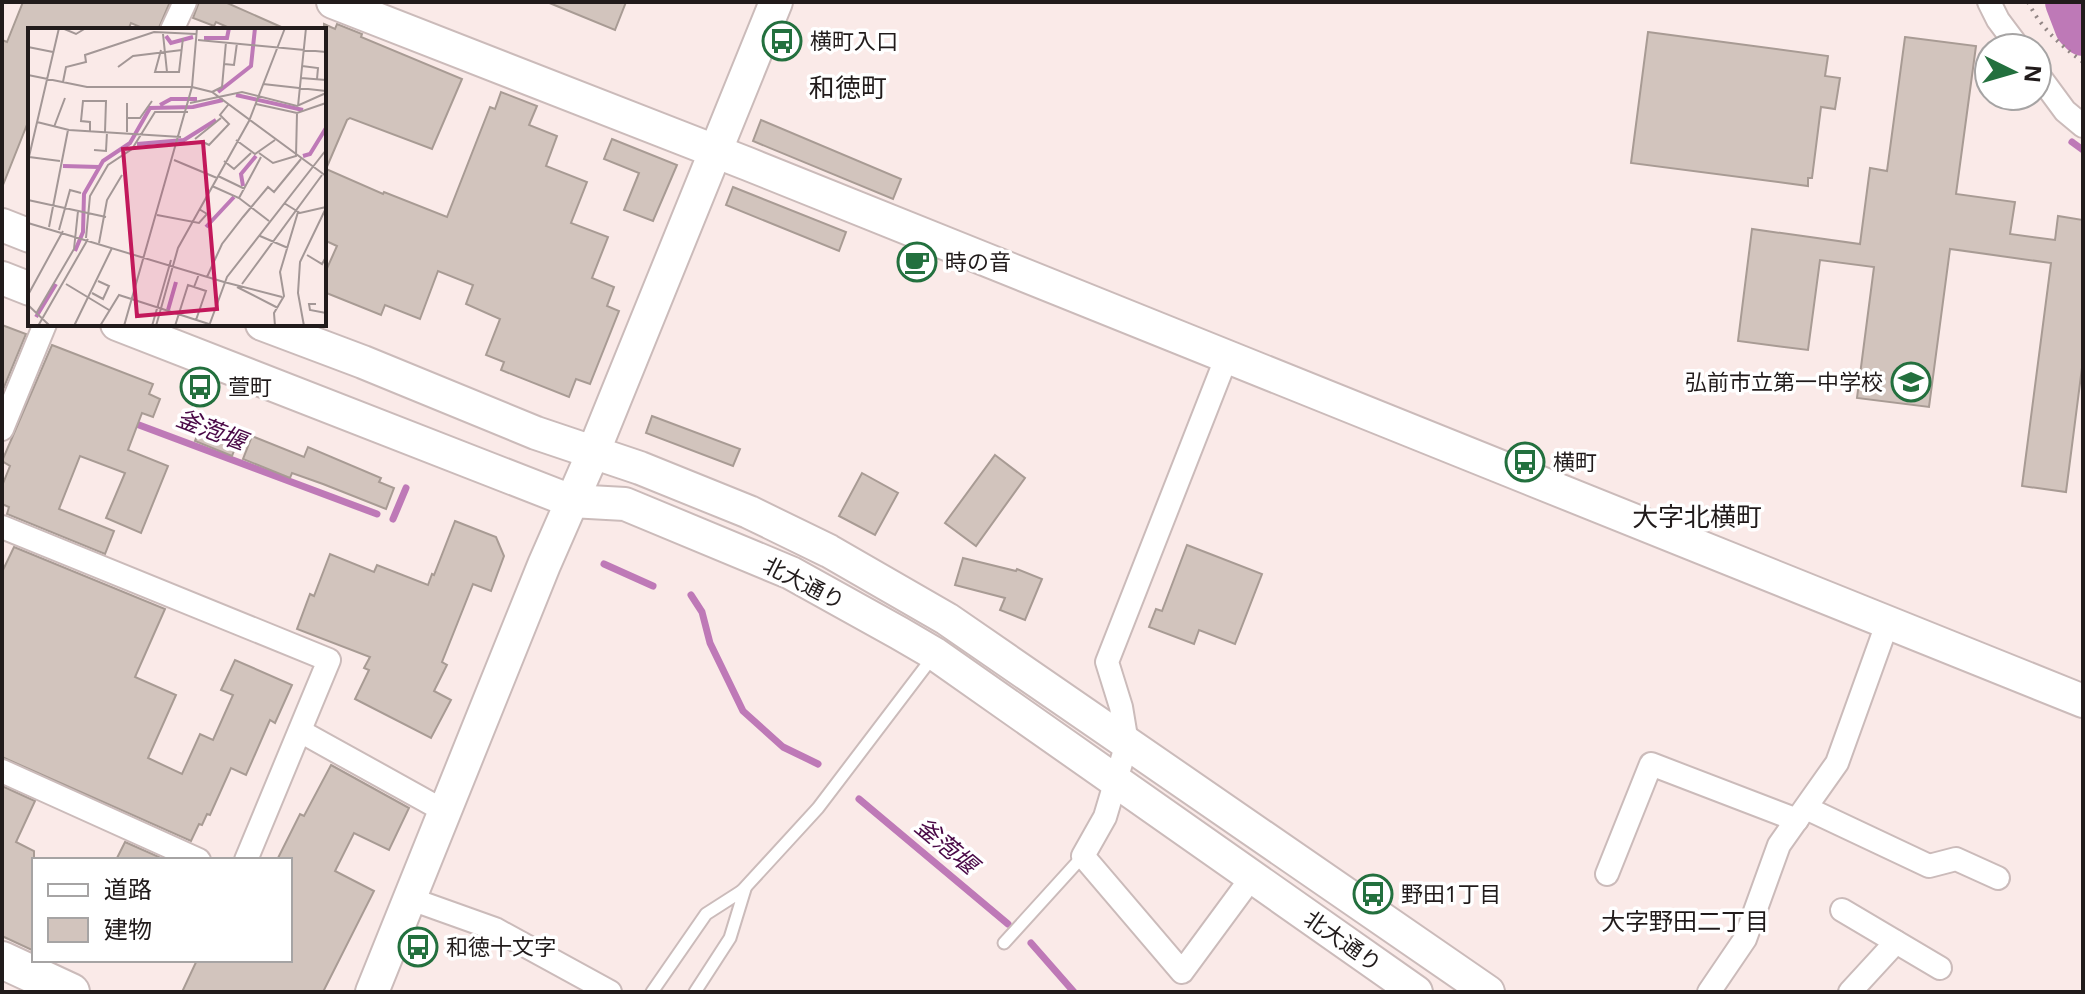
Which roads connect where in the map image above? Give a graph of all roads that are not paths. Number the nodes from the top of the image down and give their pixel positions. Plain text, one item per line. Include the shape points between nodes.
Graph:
1 (185, 2) edge
2 (333, 2) edge
3 (776, 2) edge
4 (1989, 2) edge
5 (173, 28) edge
6 (2007, 32) edge
7 (2053, 95) edge
8 (2083, 126) edge
9 (715, 151) junction
10 (2, 225) edge
11 (28, 235) edge
12 (2, 278) edge
13 (28, 288) edge
14 (44, 326) edge
15 (122, 326) edge
16 (267, 326) edge
17 (1227, 356) junction
18 (2, 429) edge
19 (593, 453) junction
20 (571, 501) junction
21 (2, 527) edge
22 (1887, 624) junction
23 (935, 654) junction
24 (2083, 701) edge
25 (300, 731) junction
26 (1127, 743) junction
27 (2, 771) edge
28 (1116, 783) junction
29 (446, 812) junction
30 (1801, 814) junction
31 (1083, 856) junction
32 (195, 858) edge
33 (247, 858) edge
34 (1607, 874) dead end
35 (1252, 877) junction
36 (1998, 878) dead end
37 (740, 893) junction
38 (411, 899) junction
39 (1842, 910) dead end
40 (1896, 942) junction
41 (1004, 943) dead end
42 (2, 960) edge
43 (1940, 968) dead end
44 (71, 992) edge
45 (372, 992) edge
46 (610, 992) edge
47 (652, 992) edge
48 (695, 992) edge
49 (1416, 992) edge
50 (1488, 992) edge
51 (1709, 992) edge
52 (1850, 992) edge

1 - 5 street
2 - 9 street
3 - 9 street
4 - 6 street
7 - 8 street
9 - 17 street
9 - 19 street
10 - 11 street
12 - 13 street
14 - 18 street
15 - 20 street, 北大通り
16 - 19 street, 北大通り
17 - 22 street
17 - 26 street via 1107,662
19 - 20 street
19 - 26 street, 北大通り via 749,512 829,551 947,619
20 - 23 street, 北大通り via 625,504 791,573
20 - 29 street
21 - 25 street via 329,660
22 - 24 street
22 - 30 street via 1837,763
23 - 28 street, 北大通り
23 - 37 lane via 818,808
25 - 29 street
25 - 33 street
26 - 28 street
26 - 50 street, 北大通り
27 - 32 street
28 - 31 street
28 - 35 street, 北大通り
29 - 38 street
30 - 34 street via 1651,764
30 - 36 street via 1929,866 1956,859
30 - 51 street via 1779,845 1745,939
31 - 35 street via 1182,972
31 - 41 lane
35 - 49 street, 北大通り
37 - 47 lane via 706,914
37 - 48 lane via 745,889 730,938
38 - 45 street
38 - 46 street via 495,929
39 - 40 street
40 - 43 street
40 - 52 street
42 - 44 main road

